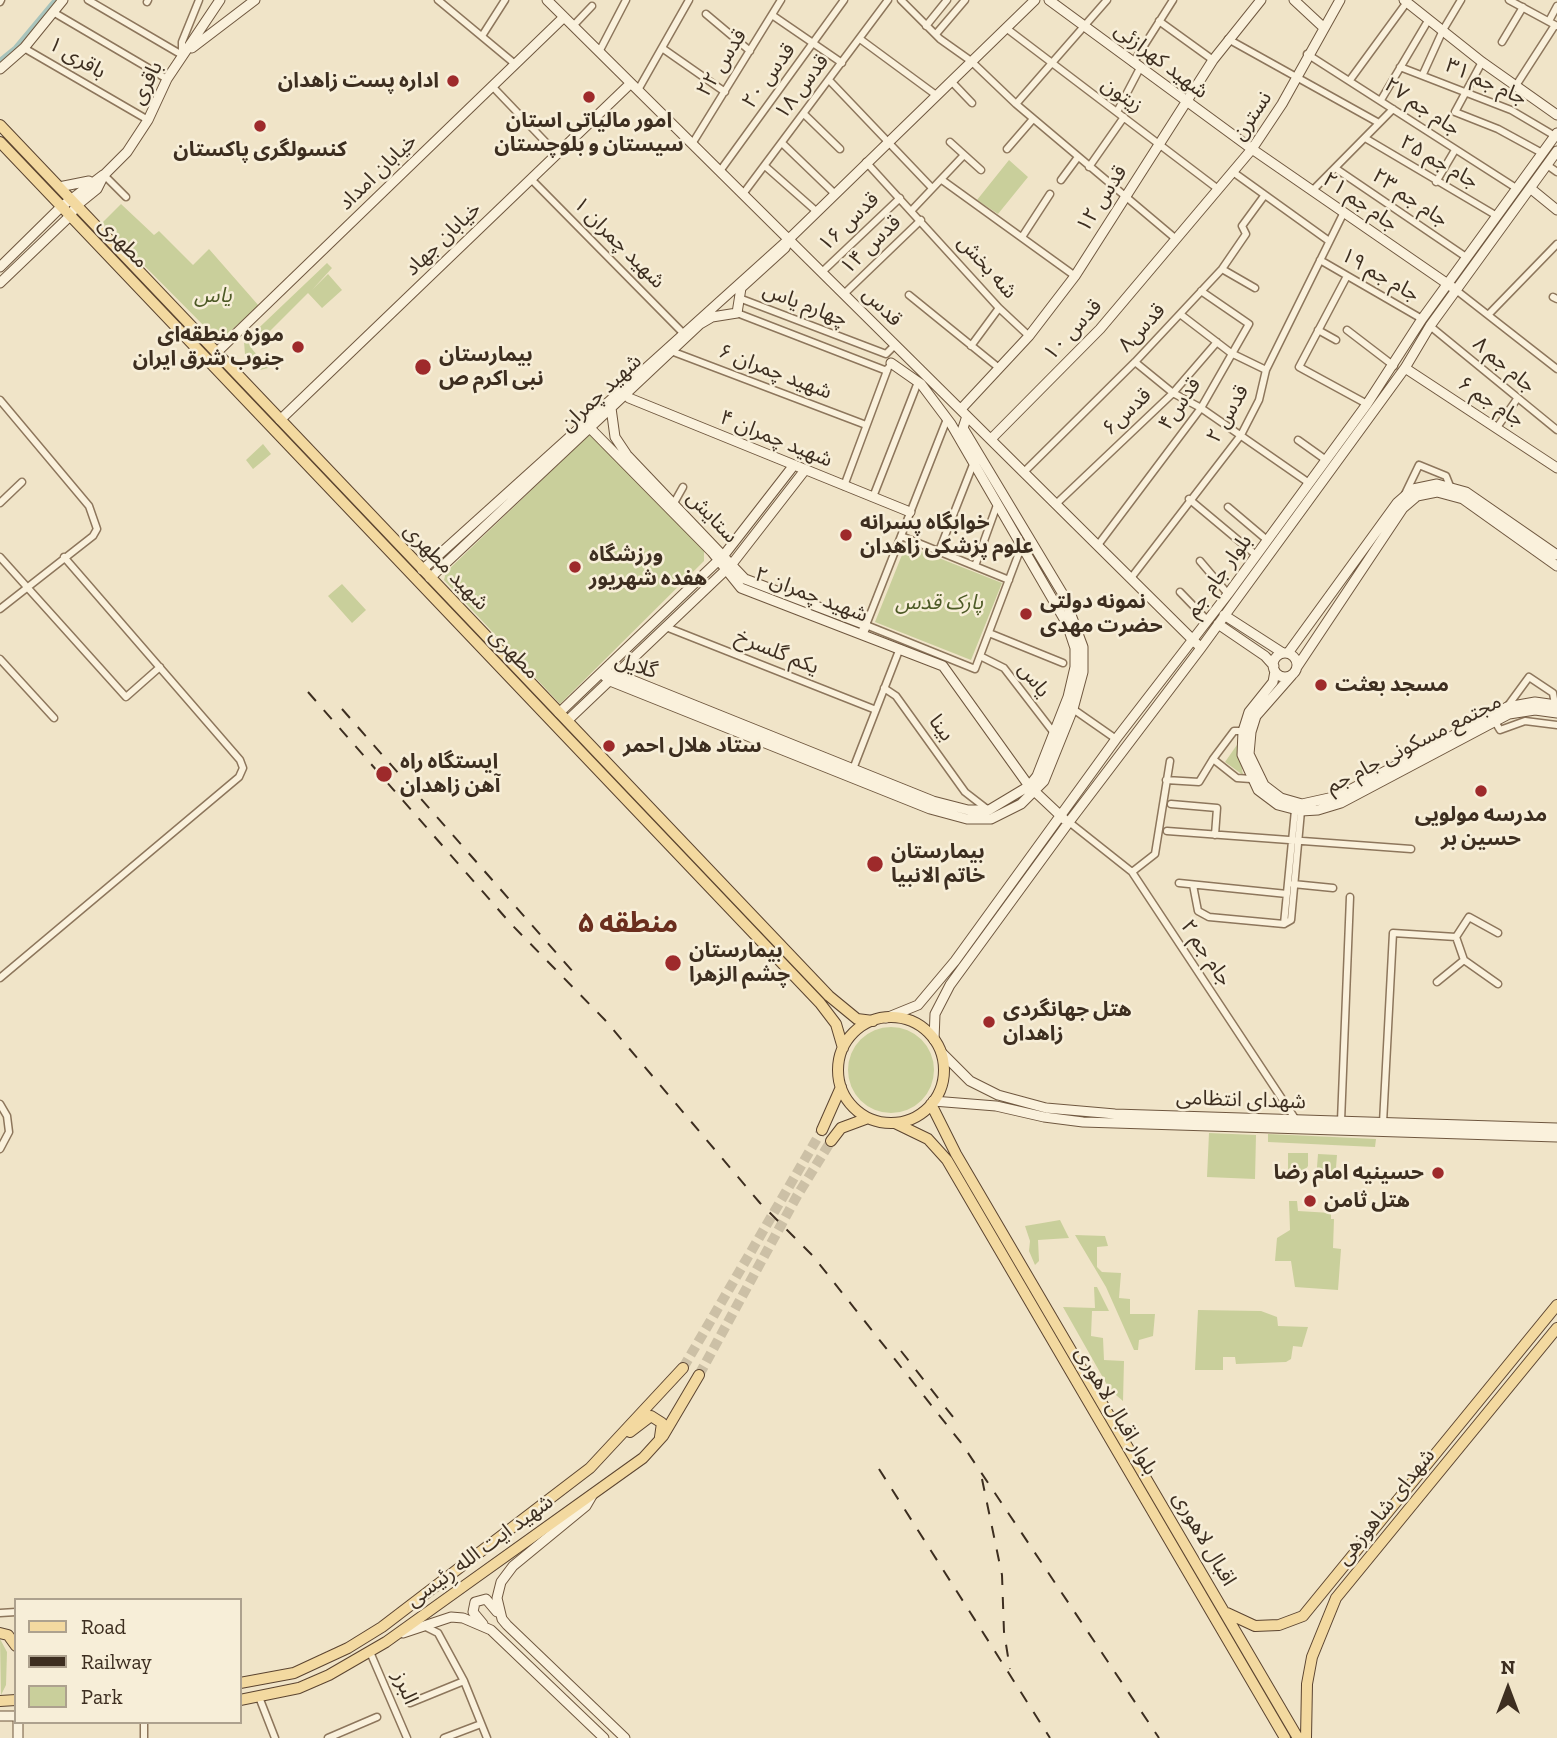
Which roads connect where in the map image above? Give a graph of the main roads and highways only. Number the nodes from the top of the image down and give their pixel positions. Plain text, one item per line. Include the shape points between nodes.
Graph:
1 (0, 125) edge
2 (0, 142) edge
3 (212, 354) junction
4 (559, 713) junction
5 (568, 721) junction
6 (555, 725) junction
7 (873, 1021) junction
8 (843, 1048) junction
9 (841, 1087) junction
10 (932, 1103) junction
11 (868, 1118) junction
12 (895, 1123) junction
13 (822, 1130) tunnel mouth
14 (831, 1141) tunnel mouth
15 (1557, 1305) edge
16 (1557, 1328) edge
17 (683, 1368) tunnel mouth
18 (699, 1374) tunnel mouth
19 (658, 1441) junction
20 (603, 1457) junction
21 (1223, 1611) junction
22 (0, 1633) edge
23 (14, 1643) edge
24 (242, 1683) edge
25 (242, 1700) edge
26 (1285, 1738) edge
27 (1298, 1738) edge
28 (1306, 1738) edge

1 - 3 main road, شهید مطهری
2 - 3 main road, مطهری
3 - 4 main road, شهید مطهری
3 - 6 main road, مطهری
4 - 5 main road, شهید مطهری
4 - 6 main road
5 - 6 main road
5 - 7 main road, شهید مطهری via 845,1012
6 - 8 main road, مطهری via 820,1003 836,1024
7 - 8 main road via 850,1036
7 - 10 main road via 913,1022 934,1040 941,1052 943,1079
8 - 9 main road
9 - 11 main road via 847,1100
9 - 13 main road
10 - 12 main road via 909,1120
10 - 21 main road, اقبال لاهوری via 956,1154
11 - 12 main road
11 - 14 main road via 841,1128
12 - 26 main road, بلوار اقبال لاهوری via 928,1139 947,1160
15 - 21 main road, شهدای شاهوزهی via 1303,1616 1279,1625 1255,1626
16 - 28 main road, شهدای شاهوزهی via 1336,1598 1312,1657
17 - 20 main road, شهید ایت الله رِئیسی
18 - 19 main road, شهید ایت الله رِئیسی
19 - 20 main road via 662,1423 651,1416
19 - 25 main road, شهید ایت الله رِئیسی via 643,1458 370,1652 299,1688
20 - 24 main road, شهید ایت الله رِئیسی via 371,1634 294,1673
21 - 27 main road, اقبال لاهوری
22 - 23 main road

